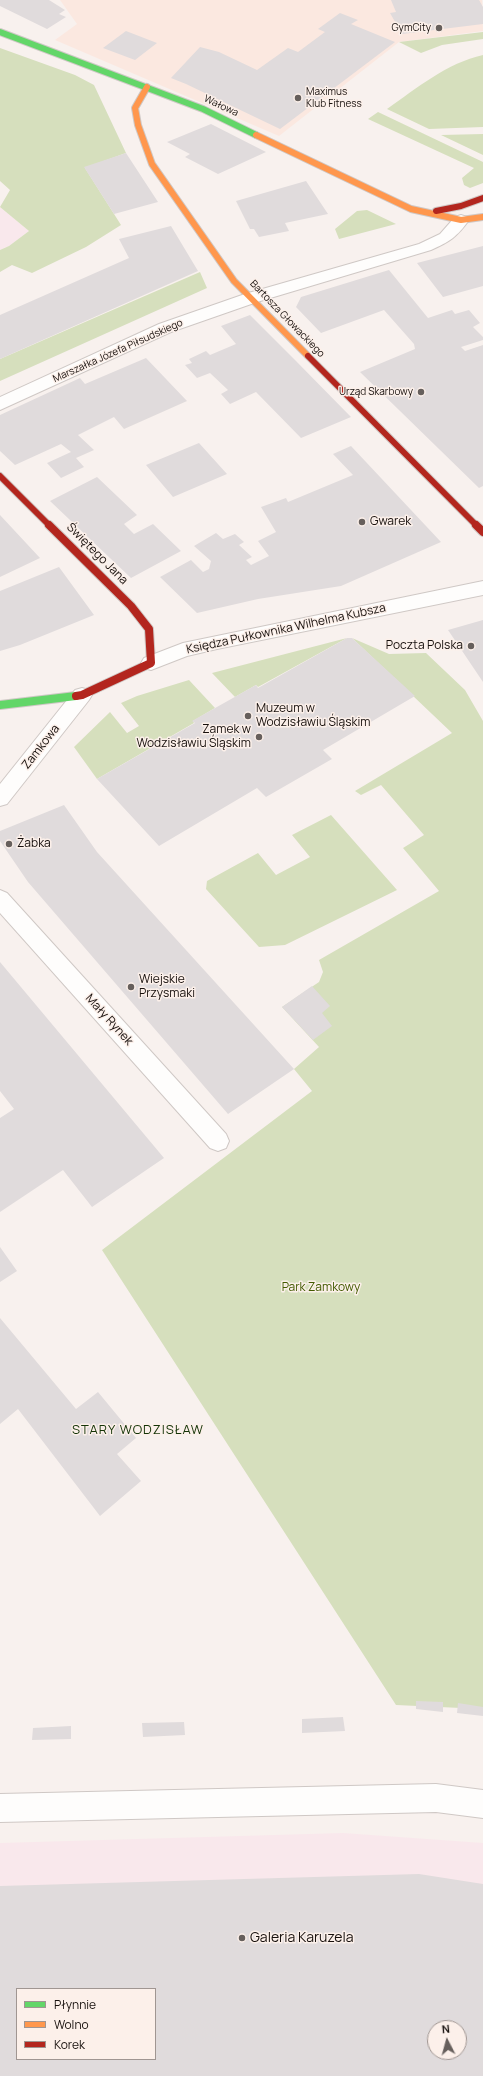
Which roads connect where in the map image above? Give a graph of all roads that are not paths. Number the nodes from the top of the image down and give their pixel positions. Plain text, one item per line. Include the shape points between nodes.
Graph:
1 (0, 32) edge
2 (147, 87) junction
3 (483, 198) edge
4 (426, 213) junction
5 (483, 217) edge
6 (461, 220) junction
7 (250, 298) junction
8 (0, 404) edge
9 (0, 476) edge
10 (483, 532) edge
11 (483, 588) edge
12 (151, 663) junction
13 (82, 695) junction
14 (0, 705) edge
15 (0, 798) edge
16 (0, 899) edge
17 (218, 1141) dead end
18 (483, 1804) edge
19 (0, 1808) edge

1 - 2 street, Wałowa
2 - 4 street, Wałowa via 203,109 411,209
2 - 7 street, Bartosza Głowackiego via 135,108 138,125 152,164 234,281
3 - 4 street, Wałowa via 461,206
4 - 6 street, Wałowa
5 - 6 street, Wałowa
6 - 7 street, Marszałka Józefa Piłsudskiego via 446,237 425,247
7 - 8 street, Marszałka Józefa Piłsudskiego via 165,328
7 - 10 street, Bartosza Głowackiego
9 - 12 street, Świętego Jana via 131,606 149,630
11 - 12 street, Księdza Pułkownika Wilhelma Kubsza via 217,642 183,650
12 - 13 street, Księdza Pułkownika Wilhelma Kubsza
13 - 14 street, Księdza Pułkownika Wilhelma Kubsza
13 - 15 street, Zamkowa
16 - 17 street, Mały Rynek
18 - 19 street via 436,1798

